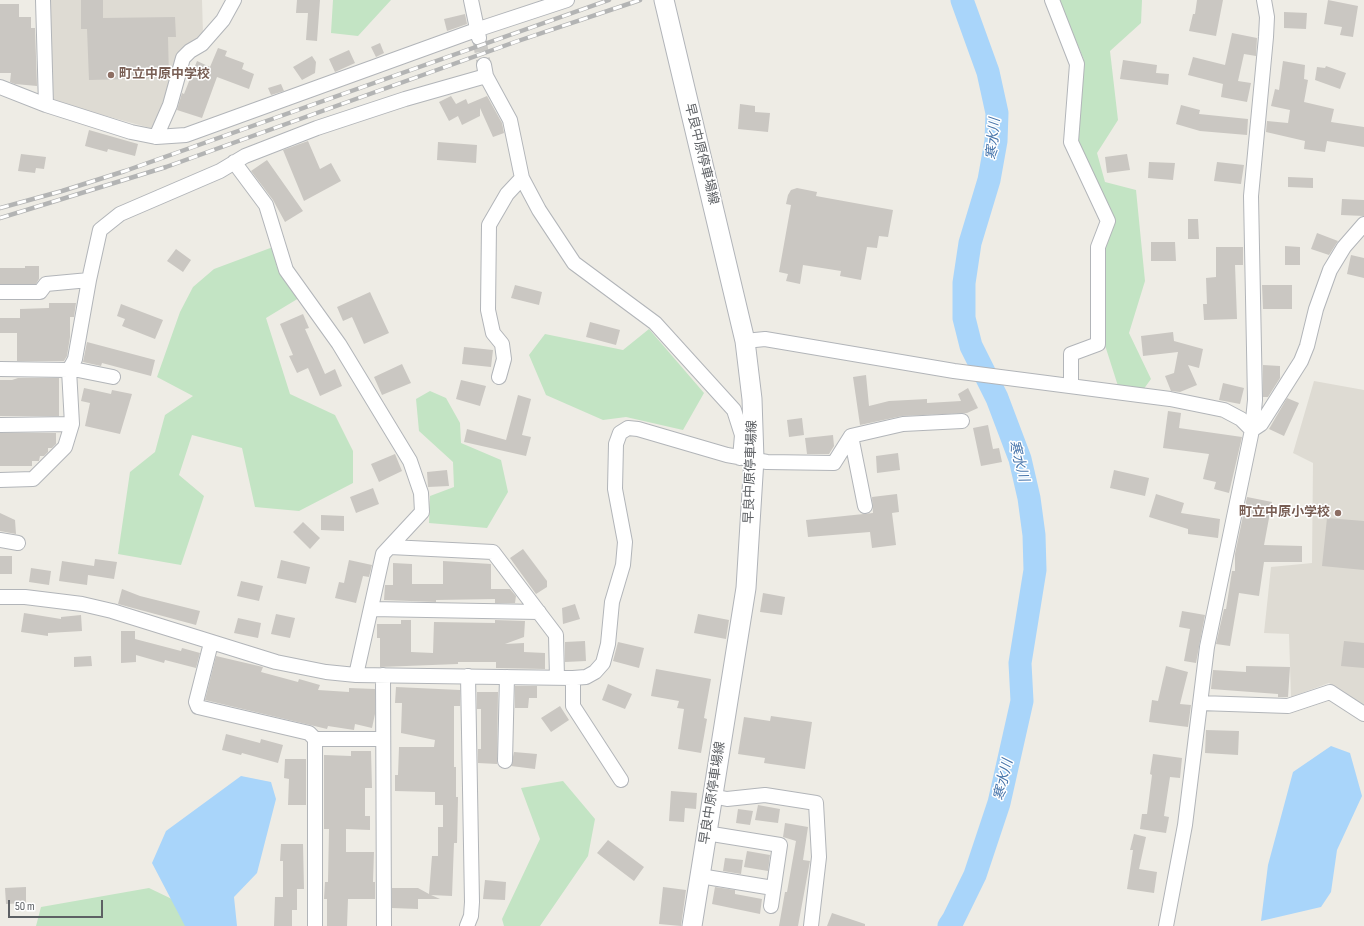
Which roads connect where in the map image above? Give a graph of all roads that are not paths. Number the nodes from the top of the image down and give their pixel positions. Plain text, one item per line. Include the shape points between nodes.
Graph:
1 (43, 0) edge
2 (234, 0) edge
3 (471, 0) edge
4 (567, 0) edge
5 (664, 0) edge
6 (1052, 0) edge
7 (1264, 0) edge
8 (477, 34) junction
9 (0, 87) edge
10 (46, 105) junction
11 (156, 137) junction
12 (234, 162) junction
13 (522, 178) junction
14 (1364, 224) edge
15 (89, 280) junction
16 (0, 292) edge
17 (746, 341) junction
18 (0, 369) edge
19 (69, 370) junction
20 (499, 376) dead end
21 (113, 377) dead end
22 (1071, 385) junction
23 (962, 421) dead end
24 (72, 424) junction
25 (0, 425) edge
26 (1252, 430) junction
27 (851, 436) junction
28 (747, 459) junction
29 (0, 480) edge
30 (864, 506) dead end
31 (0, 540) edge
32 (18, 543) dead end
33 (390, 547) junction
34 (0, 597) edge
35 (371, 609) junction
36 (539, 612) junction
37 (211, 642) junction
38 (356, 675) junction
39 (383, 675) junction
40 (468, 676) junction
41 (507, 677) junction
42 (557, 678) junction
43 (573, 678) junction
44 (1200, 703) junction
45 (1364, 714) edge
46 (315, 739) junction
47 (383, 739) junction
48 (505, 760) dead end
49 (622, 780) dead end
50 (712, 796) junction
51 (706, 833) junction
52 (700, 876) junction
53 (773, 888) junction
54 (771, 906) dead end
55 (314, 926) edge
56 (384, 926) edge
57 (389, 926) edge
58 (467, 926) edge
59 (692, 926) edge
60 (811, 926) edge
61 (1166, 926) edge

1 - 10 street
2 - 11 street via 223,20 202,44 183,58 170,105
3 - 8 street
4 - 8 street
5 - 17 main road, 早良中原停車場線
6 - 22 street via 1077,64 1071,142 1108,221 1098,247 1098,344 1071,354
7 - 26 street via 1267,17 1266,37 1251,196 1254,400
8 - 11 street via 186,135
9 - 10 street
10 - 11 street via 131,132
12 - 13 street via 324,126 485,71 510,120
12 - 15 street via 220,171 120,214 100,230
12 - 33 street via 266,205 286,270 339,344 410,461 421,493 422,512
13 - 20 street via 507,194 489,225 488,310 493,333 502,344 504,359
13 - 28 street via 539,210 574,263 655,323 734,410
14 - 26 street via 1344,247 1330,270 1301,361 1261,424
15 - 16 street via 46,284 40,292
15 - 19 street via 75,359
17 - 22 street via 765,339 954,372
17 - 28 main road, 早良中原停車場線 via 752,399
18 - 19 street
19 - 21 street
19 - 24 street
22 - 26 street via 1170,399 1224,410 1241,419
23 - 27 street via 903,424
24 - 25 street
24 - 29 street via 65,447 33,479
26 - 44 street via 1217,594
27 - 28 street via 834,463 767,462
27 - 30 street
28 - 43 street via 638,429 628,428 620,433 616,444 615,489 625,542 623,565 612,602 608,644 603,663 595,672 586,677
28 - 50 main road, 早良中原停車場線 via 746,588
31 - 32 street
33 - 35 street via 383,554
33 - 36 street via 493,552
34 - 37 street via 25,597 82,604
35 - 36 street
35 - 38 street
36 - 42 street via 556,635
37 - 38 street via 302,668
37 - 46 street via 196,702 198,707 309,733
38 - 39 street
39 - 40 street
39 - 47 street
40 - 41 street
40 - 58 street via 472,902
41 - 42 street
41 - 48 street
42 - 43 street
43 - 49 street via 573,706
44 - 45 street via 1288,706 1330,692
44 - 61 street via 1185,825
46 - 47 street
46 - 55 street
47 - 56 street
50 - 51 main road, 早良中原停車場線
50 - 60 street via 727,799 765,795 816,803 819,857
51 - 52 main road, 早良中原停車場線
51 - 53 street via 780,845
52 - 53 street
52 - 59 main road, 早良中原停車場線
53 - 54 street
56 - 57 street

